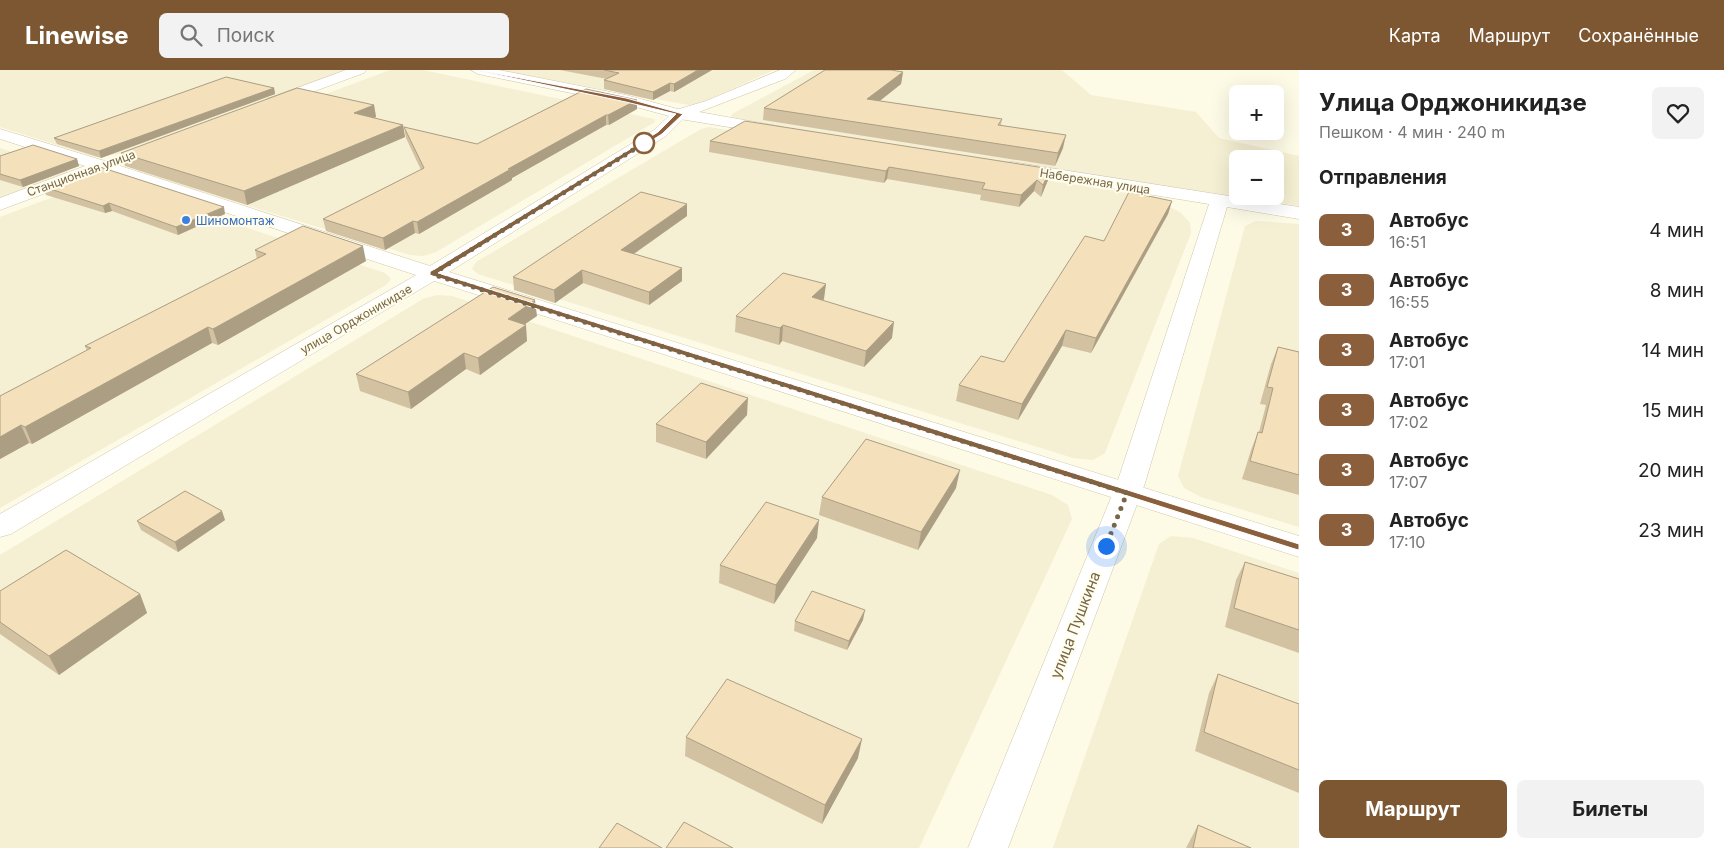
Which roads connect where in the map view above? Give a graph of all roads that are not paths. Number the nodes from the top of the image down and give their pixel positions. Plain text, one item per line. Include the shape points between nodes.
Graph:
1 (360, 70) edge
2 (478, 70) edge
3 (789, 70) edge
4 (261, 107) edge
5 (680, 114) junction
6 (789, 132) edge
7 (0, 134) edge
8 (111, 162) junction
9 (994, 164) edge
10 (1219, 200) junction
11 (0, 204) edge
12 (1299, 213) edge
13 (432, 274) junction
14 (1127, 493) junction
15 (0, 527) edge
16 (1299, 547) edge
17 (988, 848) edge

1 - 4 street
2 - 5 street
3 - 5 street, улица Орджоникидзе via 712,104
5 - 6 street
5 - 13 street, улица Орджоникидзе via 660,133
7 - 8 street
8 - 11 street, Станционная улица
8 - 13 street
9 - 10 street, Набережная улица
10 - 12 street, Набережная улица
10 - 14 street, улица Пушкина
13 - 14 street
13 - 15 street, улица Орджоникидзе
14 - 16 street
14 - 17 street, улица Пушкина

